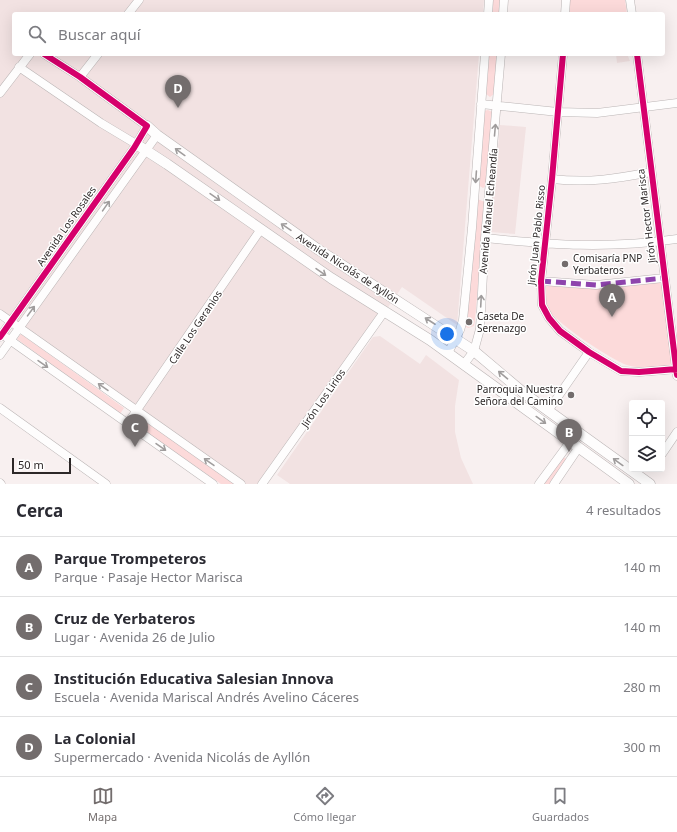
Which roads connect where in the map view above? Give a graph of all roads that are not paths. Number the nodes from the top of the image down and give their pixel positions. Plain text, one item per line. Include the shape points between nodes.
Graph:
1 (139, 0) edge
2 (489, 0) edge
3 (504, 0) edge
4 (566, 0) edge
5 (630, 0) edge
6 (130, 12) edge
7 (488, 12) edge
8 (504, 12) edge
9 (565, 12) edge
10 (632, 12) edge
11 (28, 56) edge
12 (47, 56) edge
13 (96, 56) edge
14 (485, 56) edge
15 (500, 56) edge
16 (563, 56) edge
17 (637, 56) edge
18 (19, 67) junction
19 (80, 77) junction
20 (0, 93) edge
21 (677, 103) edge
22 (481, 104) junction
23 (497, 105) junction
24 (643, 108) junction
25 (558, 112) junction
26 (147, 126) junction
27 (157, 135) junction
28 (136, 144) junction
29 (146, 150) junction
30 (651, 172) junction
31 (552, 179) junction
32 (474, 195) junction
33 (489, 196) junction
34 (261, 229) junction
35 (485, 238) junction
36 (677, 239) edge
37 (660, 241) junction
38 (545, 244) junction
39 (664, 278) junction
40 (541, 281) junction
41 (384, 312) junction
42 (0, 314) edge
43 (11, 322) junction
44 (19, 328) junction
45 (1, 335) edge
46 (456, 338) junction
47 (10, 340) junction
48 (474, 351) junction
49 (589, 352) junction
50 (448, 353) junction
51 (0, 355) edge
52 (464, 364) junction
53 (677, 372) edge
54 (0, 408) edge
55 (137, 411) junction
56 (548, 411) junction
57 (128, 423) junction
58 (677, 432) edge
59 (574, 445) junction
60 (665, 450) edge
61 (106, 484) edge
62 (214, 484) edge
63 (241, 484) edge
64 (262, 484) edge
65 (539, 484) edge
66 (554, 484) edge
67 (630, 484) edge
68 (650, 484) edge

1 - 6 street
2 - 7 street
3 - 8 street
4 - 9 street
5 - 10 street
11 - 18 street
12 - 19 street, Avenida Nicolás de Ayllón
13 - 19 street
14 - 22 street, Avenida Manuel Echeandía
15 - 23 street, Avenida Manuel Echeandía
16 - 25 street, Jirón Juan Pablo Risso
17 - 24 street, Jirón Hector Marisca
18 - 20 street
18 - 28 street, Avenida Nicolás de Ayllón
19 - 26 street, Avenida Nicolás de Ayllón
21 - 24 street
22 - 23 street
22 -> 32 street, Avenida Manuel Echeandía
23 - 25 street
33 -> 23 street, Avenida Manuel Echeandía
24 - 25 street via 597,113
24 - 30 street, Jirón Hector Marisca
25 - 31 street, Jirón Juan Pablo Risso
26 - 27 main road, Avenida Nicolás de Ayllón
26 - 28 street, Avenida Los Rosales
27 - 29 street, Avenida Los Rosales
46 -> 27 main road, Avenida Nicolás de Ayllón via 313,246
28 - 29 main road, Avenida Nicolás de Ayllón
28 - 43 street, Avenida Los Rosales
29 -> 34 main road, Avenida Nicolás de Ayllón
44 -> 29 street, Avenida Los Rosales
30 - 31 street via 581,182
30 - 37 street, Jirón Hector Marisca
31 - 38 street, Jirón Juan Pablo Risso
32 - 33 street
32 - 46 street, Avenida Manuel Echeandía via 463,320
33 - 35 street, Avenida Manuel Echeandía
34 -> 41 main road, Avenida Nicolás de Ayllón
34 - 55 street, Calle Los Geranios
35 - 38 street
48 -> 35 street, Avenida Manuel Echeandía via 480,329
36 - 37 street
37 - 38 street via 603,246
37 - 39 street, Jirón Hector Marisca
38 - 40 street, Jirón Juan Pablo Risso
39 - 40 street via 596,285
39 - 53 street, Jirón Hector Marisca
40 - 49 street, Jirón Juan Pablo Risso via 542,305 548,318 560,331
41 - 50 main road, Avenida Nicolás de Ayllón
41 - 64 street, Jirón Los Lirios
42 - 43 street
43 - 44 street
43 - 45 street, Avenida Los Rosales
44 - 47 street, Avenida Los Rosales
55 -> 44 street
45 - 47 street
46 - 48 main road, Avenida Nicolás de Ayllón
46 - 50 street, Avenida Manuel Echeandía
47 - 51 street, Avenida Los Rosales
47 -> 57 street
48 - 52 street, Avenida Manuel Echeandía
56 -> 48 main road, Avenida Nicolás de Ayllón
49 - 53 street, Jirón Juan Pablo Risso via 628,373
49 - 56 street
50 - 52 main road, Avenida Nicolás de Ayllón
52 -> 59 main road, Avenida Nicolás de Ayllón
54 - 61 street
55 - 57 street, Calle Los Geranios
63 -> 55 street
68 -> 56 main road, Avenida Nicolás de Ayllón
57 -> 62 street
58 - 60 street
59 - 65 street
59 - 66 street
59 - 67 main road, Avenida Nicolás de Ayllón

